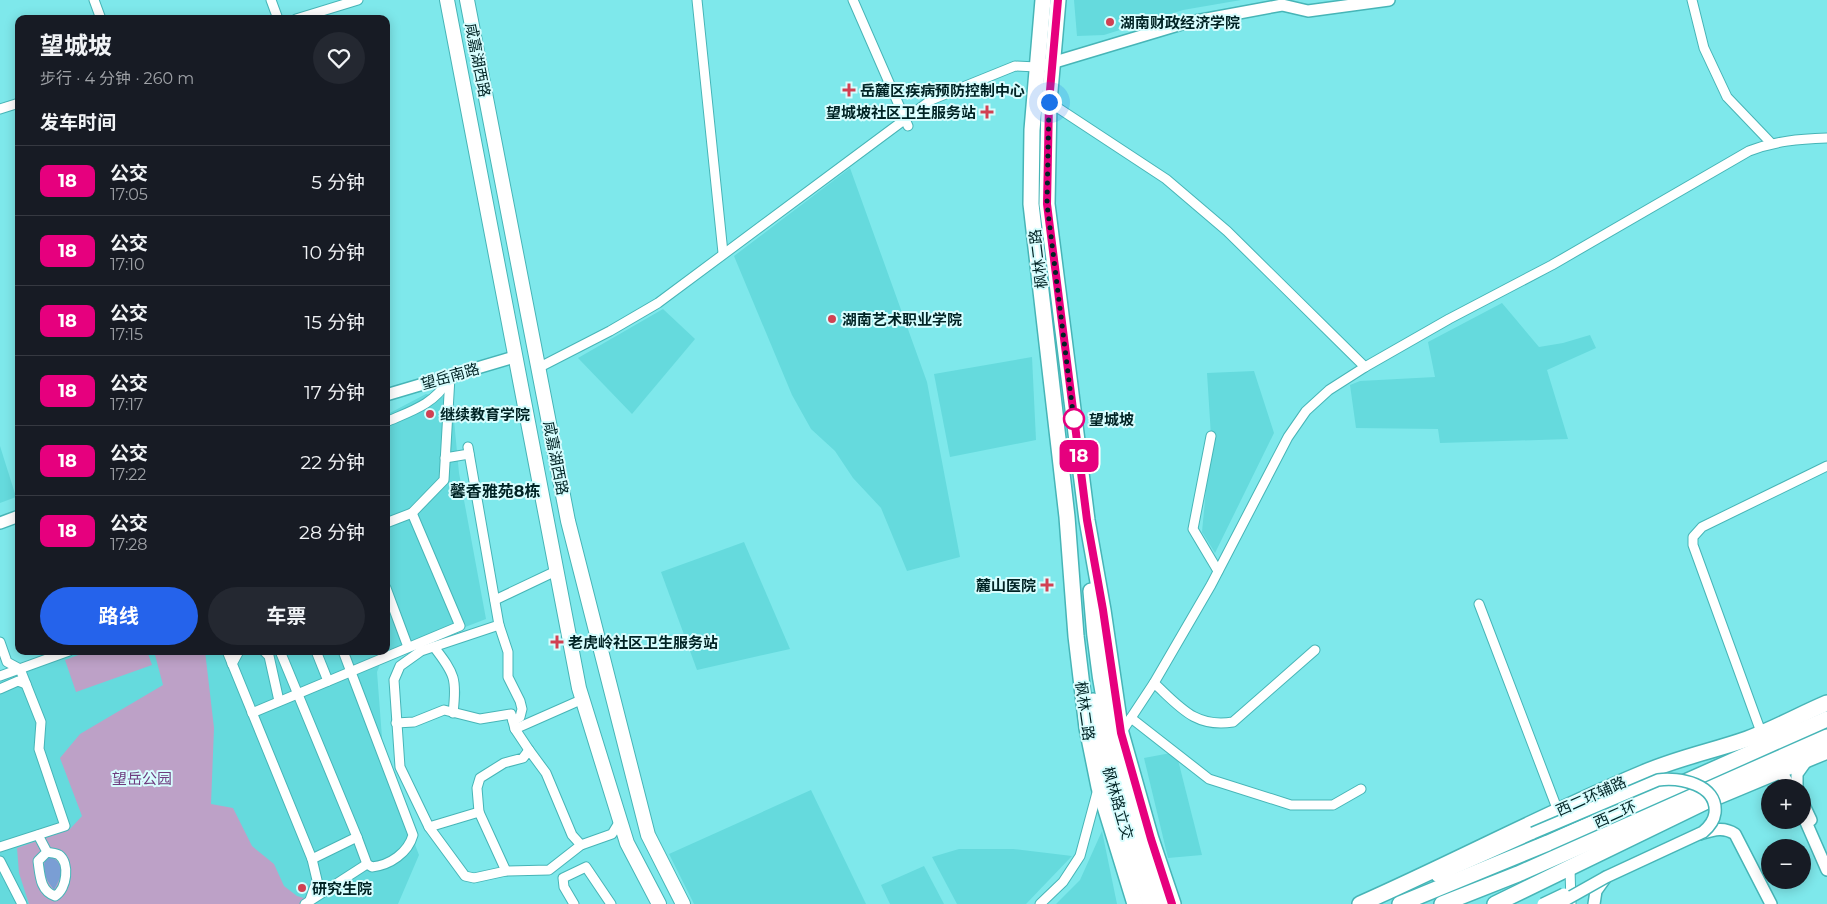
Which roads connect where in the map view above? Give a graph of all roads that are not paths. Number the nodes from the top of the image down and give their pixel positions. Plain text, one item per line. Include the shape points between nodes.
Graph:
1 (94, 0) edge
2 (271, 0) edge
3 (358, 0) edge
4 (446, 0) edge
5 (467, 0) edge
6 (697, 0) edge
7 (852, 0) edge
8 (1043, 0) edge
9 (1058, 0) edge
10 (1388, 0) edge
11 (1692, 0) edge
12 (100, 15) edge
13 (277, 15) edge
14 (309, 15) edge
15 (1052, 64) junction
16 (1037, 67) junction
17 (1049, 102) junction
18 (15, 104) edge
19 (0, 109) edge
20 (907, 122) junction
21 (1827, 138) edge
22 (1771, 143) junction
23 (723, 254) junction
24 (514, 357) junction
25 (538, 368) junction
26 (1366, 368) junction
27 (450, 377) junction
28 (390, 394) edge
29 (390, 420) edge
30 (1210, 436) dead end
31 (445, 458) junction
32 (1827, 466) edge
33 (412, 513) junction
34 (15, 517) edge
35 (1067, 517) junction
36 (1087, 520) junction
37 (390, 521) edge
38 (0, 523) edge
39 (1218, 570) junction
40 (556, 571) junction
41 (390, 599) edge
42 (495, 600) junction
43 (1479, 604) dead end
44 (1088, 608) junction
45 (499, 625) junction
46 (0, 642) edge
47 (408, 647) junction
48 (434, 647) junction
49 (1315, 650) dead end
50 (390, 654) edge
51 (58, 655) edge
52 (228, 655) edge
53 (237, 655) edge
54 (268, 655) edge
55 (282, 655) edge
56 (318, 655) edge
57 (343, 655) edge
58 (388, 655) edge
59 (232, 664) junction
60 (20, 669) junction
61 (349, 671) junction
62 (0, 676) edge
63 (328, 681) junction
64 (1154, 683) junction
65 (26, 684) junction
66 (0, 689) edge
67 (298, 694) junction
68 (583, 699) junction
69 (279, 701) junction
70 (1827, 703) edge
71 (252, 713) junction
72 (453, 713) junction
73 (1131, 718) junction
74 (1827, 719) edge
75 (396, 723) junction
76 (514, 725) junction
77 (1761, 732) junction
78 (1121, 733) junction
79 (1827, 737) edge
80 (529, 750) junction
81 (1827, 751) edge
82 (1809, 758) junction
83 (1774, 772) junction
84 (1786, 779) edge
85 (1797, 779) edge
86 (1099, 787) junction
87 (1361, 789) dead end
88 (1558, 811) junction
89 (480, 812) junction
90 (620, 821) junction
91 (1811, 821) edge
92 (429, 827) junction
93 (1809, 829) edge
94 (38, 835) junction
95 (1696, 835) junction
96 (356, 838) junction
97 (581, 845) junction
98 (0, 847) edge
99 (47, 852) junction
100 (1827, 856) edge
101 (312, 859) junction
102 (0, 862) edge
103 (367, 864) junction
104 (1570, 869) junction
105 (1827, 870) edge
106 (506, 871) junction
107 (1606, 877) junction
108 (1167, 888) junction
109 (307, 902) edge
110 (1134, 902) edge
111 (22, 904) edge
112 (574, 904) edge
113 (611, 904) edge
114 (659, 904) edge
115 (683, 904) edge
116 (1040, 904) edge
117 (1150, 904) edge
118 (1161, 904) edge
119 (1172, 904) edge
120 (1182, 904) edge
121 (1360, 904) edge
122 (1376, 904) edge
123 (1400, 904) edge
124 (1442, 904) edge
125 (1495, 904) edge
126 (1542, 904) edge
127 (1558, 904) edge
128 (1571, 904) edge
129 (1594, 904) edge
130 (1771, 904) edge

1 - 12 street
2 - 13 street
3 - 14 street
4 - 24 main road, 咸嘉湖西路
5 - 25 main road, 咸嘉湖西路
6 - 23 street
7 - 20 street
8 - 16 main road, 枫林二路
9 - 15 main road, 枫林二路
10 - 15 street via 1308,11 1282,5 1185,23
11 - 22 street via 1704,48 1727,97
15 - 16 street
15 - 17 main road, 枫林二路
16 - 20 street via 1015,66 931,100
16 - 35 main road, 枫林二路 via 1031,204
17 - 26 street via 1166,178 1228,232
17 - 36 main road, 枫林二路 via 1047,204
18 - 19 street
20 - 23 street
21 - 22 street
22 - 26 street via 1749,151 1552,266 1449,319
23 - 25 street via 658,302
24 - 27 street, 望岳南路
24 - 40 main road, 咸嘉湖西路
25 - 115 main road, 咸嘉湖西路 via 568,521 648,835
26 - 39 street via 1329,390 1306,411 1288,437
27 - 28 street, 望岳南路
27 - 29 street via 442,392 431,402
27 - 31 street
30 - 39 street via 1193,530
31 - 33 street via 444,480
31 - 42 street via 469,451
32 - 77 street via 1702,526 1693,537 1693,545
33 - 37 street
33 - 47 street via 460,626
34 - 38 street
35 - 44 main road, 枫林二路
35 - 86 main road, 枫林二路 via 1080,673
36 - 44 main road, 枫林二路
36 - 78 main road, 枫林二路
39 - 64 street
40 - 42 street
40 - 68 main road, 咸嘉湖西路
41 - 47 street
42 - 45 street
43 - 88 street
44 - 117 main road, 枫林路立交 via 1093,706 1119,810
44 - 118 main road, 枫林路立交 via 1110,731
45 - 48 street
45 - 76 street via 508,652 508,677 522,709
46 - 60 street via 7,662
47 - 50 street
48 - 72 street via 452,670 456,693
48 - 75 street via 421,651 400,666 394,680
49 - 64 street via 1233,722 1219,724 1191,717
51 - 60 street
52 - 59 street
53 - 59 street
54 - 69 street
55 - 67 street
56 - 63 street
57 - 61 street
58 - 61 street
59 - 71 street
60 - 62 street
60 - 65 street
61 - 63 street
61 - 103 street via 413,835 411,844 402,854 376,867
63 - 67 street
64 - 73 street
65 - 66 street via 18,681
65 - 94 street via 41,722 39,750 65,826
67 - 69 street
67 - 96 street
68 - 76 street
68 - 90 main road, 咸嘉湖西路
69 - 71 street
70 - 77 main road, 西二环辅路
71 - 101 street
72 - 75 street via 444,710 414,722
72 - 76 street via 480,719 511,714
73 - 78 street
73 - 87 street via 1209,779 1291,805 1334,805
74 - 123 main road, 西二环 via 1548,843
75 - 92 street via 400,767
76 - 80 street
77 - 88 main road, 西二环辅路 via 1664,764
78 - 108 main road, 枫林二路
79 - 124 main road, 西二环 via 1518,874
80 - 89 street via 522,758 504,763 480,778 477,788
80 - 97 street via 546,772 572,835
81 - 82 main road
82 - 83 main road
82 - 85 street
83 - 84 street via 1783,774
83 - 104 main road via 1621,841
86 - 110 main road, 枫林二路
86 - 116 street via 1080,856 1063,882
88 - 121 main road, 西二环辅路
89 - 92 street
89 - 106 street
90 - 97 street via 612,834
90 - 114 main road, 咸嘉湖西路 via 627,843
91 - 100 street
92 - 106 street via 465,876 474,878
93 - 105 street
94 - 98 street
94 - 99 street
95 - 107 street, bridge
95 - 122 street, bridge via 1708,828 1715,815 1711,795 1691,783 1668,778 1658,780
95 - 130 street, bridge via 1718,829 1735,834
96 - 101 street
96 - 103 street
97 - 106 street via 549,870
99 - 99 street via 38,861 42,885 55,896 61,893 67,880 59,856
101 - 109 street via 317,880
102 - 111 street
103 - 109 street
104 - 125 main road
104 - 128 street
107 - 126 street, bridge
107 - 127 street, bridge
107 - 129 street via 1596,891
108 - 119 main road, 枫林二路
108 - 120 main road
112 - 113 street via 564,887 564,878 586,867

